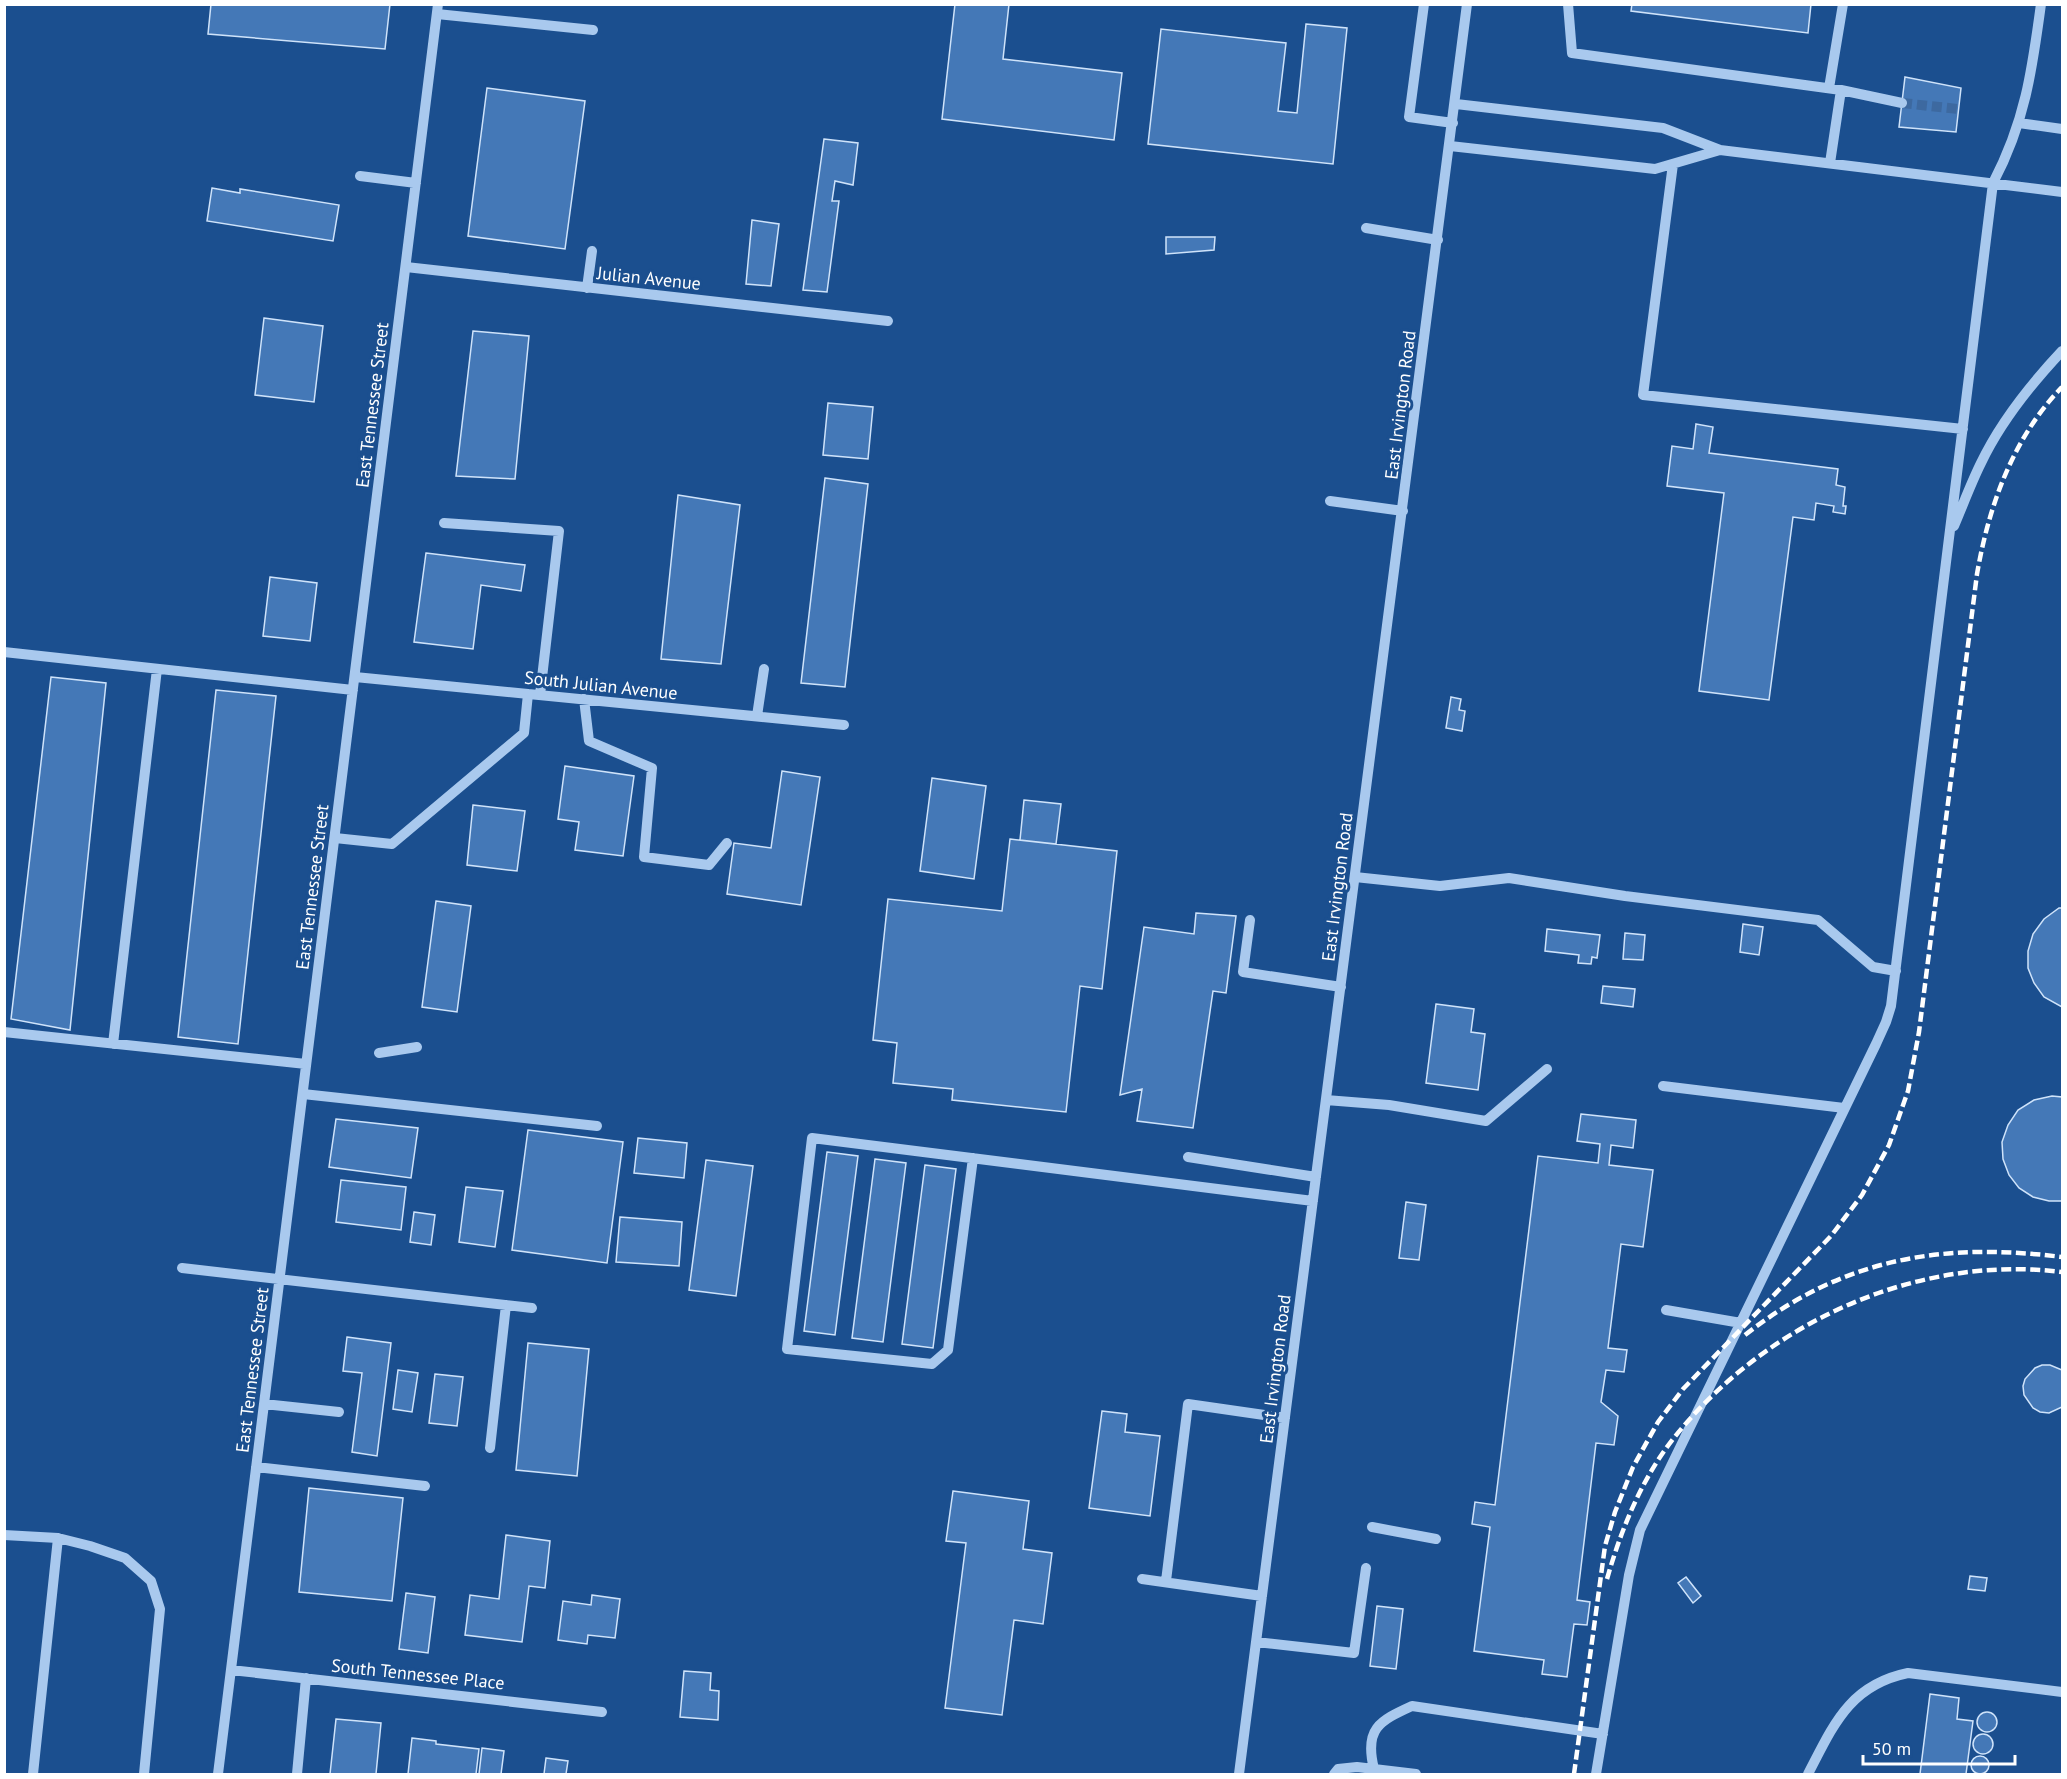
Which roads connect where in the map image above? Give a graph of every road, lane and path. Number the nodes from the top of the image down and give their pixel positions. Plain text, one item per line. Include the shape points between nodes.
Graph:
1 (1424, 4) edge
2 (1467, 4) edge
3 (1568, 4) edge
4 (1842, 4) edge
5 (2041, 4) edge
6 (438, 9) edge
7 (593, 30) dead end
8 (1835, 89) junction
9 (1902, 103) tunnel mouth
10 (1456, 104) junction
11 (1453, 123) junction
12 (2019, 123) junction
13 (2062, 129) edge
14 (1450, 146) junction
15 (1720, 150) junction
16 (1830, 163) junction
17 (1672, 164) junction
18 (360, 176) dead end
19 (416, 183) junction
20 (1993, 183) junction
21 (2062, 192) edge
22 (1366, 228) dead end
23 (1438, 240) junction
24 (592, 251) dead end
25 (406, 267) junction
26 (587, 288) junction
27 (888, 321) dead end
28 (2062, 351) edge
29 (1963, 429) junction
30 (1330, 501) dead end
31 (1403, 511) junction
32 (444, 523) dead end
33 (1948, 540) junction
34 (4, 652) edge
35 (157, 669) junction
36 (764, 669) dead end
37 (355, 677) junction
38 (353, 690) junction
39 (528, 694) junction
40 (540, 695) junction
41 (584, 699) junction
42 (757, 716) junction
43 (844, 725) dead end
44 (335, 838) junction
45 (727, 843) dead end
46 (1355, 877) junction
47 (1250, 920) dead end
48 (1896, 970) junction
49 (1341, 987) junction
50 (4, 1032) edge
51 (113, 1044) junction
52 (417, 1047) dead end
53 (379, 1053) dead end
54 (306, 1064) junction
55 (1547, 1069) dead end
56 (1663, 1086) dead end
57 (303, 1094) junction
58 (1326, 1100) junction
59 (1844, 1108) junction
60 (597, 1126) dead end
61 (1188, 1157) dead end
62 (973, 1158) junction
63 (1316, 1177) junction
64 (1313, 1200) junction
65 (182, 1268) dead end
66 (280, 1278) junction
67 (506, 1305) junction
68 (532, 1308) dead end
69 (1666, 1310) dead end
70 (1742, 1323) junction
71 (264, 1404) junction
72 (339, 1412) dead end
73 (1285, 1418) junction
74 (490, 1448) dead end
75 (256, 1467) junction
76 (425, 1486) dead end
77 (1372, 1527) dead end
78 (4, 1534) edge
79 (58, 1538) junction
80 (1436, 1539) dead end
81 (1366, 1568) dead end
82 (1142, 1579) dead end
83 (1166, 1581) junction
84 (1262, 1596) junction
85 (1256, 1642) junction
86 (231, 1670) junction
87 (306, 1678) junction
88 (2062, 1692) edge
89 (602, 1712) dead end
90 (1603, 1734) junction
91 (1374, 1769) junction
92 (1811, 1772) edge
93 (33, 1774) edge
94 (144, 1774) edge
95 (218, 1774) edge
96 (297, 1774) edge
97 (1239, 1774) edge
98 (1334, 1774) edge
99 (1416, 1774) edge
100 (1596, 1774) edge

1 - 11 street via 1409,117
2 - 10 street, East Irvington Road
3 - 8 street via 1572,53
4 - 8 street
5 - 12 street via 2031,75
6 - 7 street
6 - 19 street, East Tennessee Street
8 - 9 street
8 - 16 street
10 - 11 street, East Irvington Road
10 - 15 street via 1663,128
11 - 14 street, East Irvington Road
12 - 13 street
12 - 20 street
14 - 17 street via 1655,169
14 - 23 street, East Irvington Road
15 - 16 street
15 - 17 street
16 - 20 street
17 - 29 street via 1643,395
18 - 19 street
19 - 25 street, East Tennessee Street
20 - 21 street
20 - 29 street
22 - 23 street
23 - 31 street, East Irvington Road
24 - 26 street
25 - 26 street, Julian Avenue
25 - 37 street, East Tennessee Street
26 - 27 street, Julian Avenue
28 - 33 street via 2032,383 1982,461
29 - 33 street
30 - 31 street
31 - 46 street, East Irvington Road
32 - 40 street via 559,531
33 - 48 street
34 - 35 street
35 - 38 street
35 - 51 street
36 - 42 street
37 - 38 street, East Tennessee Street
37 - 39 street, South Julian Avenue
38 - 44 street, East Tennessee Street
39 - 40 street, South Julian Avenue
39 - 44 street via 524,733 392,844
40 - 41 street, South Julian Avenue
41 - 42 street, South Julian Avenue
41 - 45 street via 589,741 652,768 644,857 710,866
42 - 43 street, South Julian Avenue
44 - 54 street, East Tennessee Street
46 - 48 street via 1440,886 1509,878 1818,920 1873,967
46 - 49 street, East Irvington Road
47 - 49 street via 1243,972
48 - 59 street via 1886,1022
49 - 58 street, East Irvington Road
50 - 51 street
51 - 54 street
52 - 53 street
54 - 57 street, East Tennessee Street
55 - 58 street via 1486,1121 1389,1105
56 - 59 street
57 - 60 street
57 - 66 street, East Tennessee Street
58 - 63 street, East Irvington Road
59 - 70 street
61 - 63 street
62 - 62 street via 812,1138 787,1349 932,1364 948,1350
62 - 64 street
63 - 64 street, East Irvington Road
64 - 73 street, East Irvington Road
65 - 66 street
66 - 67 street
66 - 71 street, East Tennessee Street
67 - 68 street
67 - 74 street
69 - 70 street
70 - 90 street via 1640,1530
71 - 72 street
71 - 75 street, East Tennessee Street
73 - 83 street via 1188,1404
73 - 84 street, East Irvington Road
75 - 76 street
75 - 86 street, East Tennessee Street
77 - 80 street
78 - 79 street
79 - 93 street
79 - 94 street via 125,1558 151,1581 160,1609
81 - 85 street via 1354,1653
82 - 83 street
83 - 84 street
84 - 85 street, East Irvington Road
85 - 97 street, East Irvington Road
86 - 87 street, South Tennessee Place
86 - 95 street, East Tennessee Street
87 - 89 street, South Tennessee Place
87 - 96 street
88 - 92 street via 1908,1673 1888,1677 1850,1703 1834,1725
90 - 91 street via 1412,1707 1386,1718 1375,1728 1370,1755
90 - 100 street
91 - 98 street via 1347,1767
91 - 99 street

